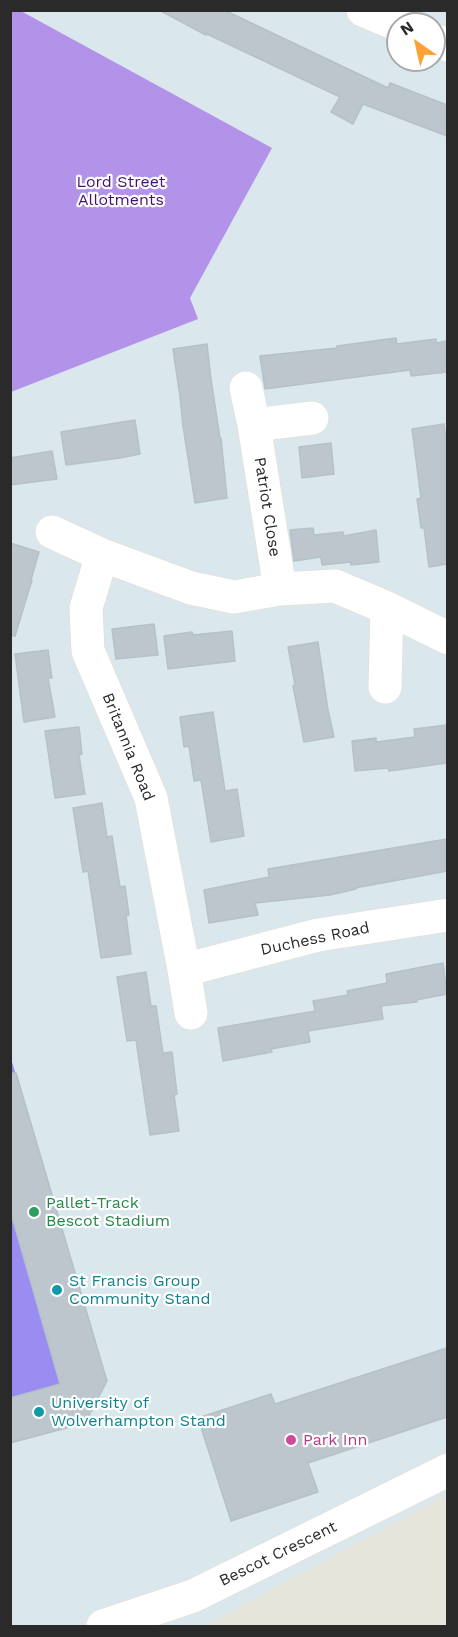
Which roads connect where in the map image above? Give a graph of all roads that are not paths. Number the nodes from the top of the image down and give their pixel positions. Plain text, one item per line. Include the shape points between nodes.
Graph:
1 (363, 10) edge
2 (386, 20) edge
3 (246, 388) dead end
4 (312, 418) dead end
5 (254, 425) junction
6 (52, 532) dead end
7 (102, 555) junction
8 (280, 589) junction
9 (387, 608) junction
10 (447, 638) edge
11 (385, 687) dead end
12 (447, 915) edge
13 (184, 970) junction
14 (191, 1013) dead end
15 (447, 1470) edge
16 (103, 1626) edge

1 - 2 street
3 - 5 street, Patriot Close
4 - 5 street
5 - 8 street, Patriot Close
6 - 7 street
7 - 8 street via 191,588 234,597
7 - 13 street, Britannia Road via 86,608 88,651 151,798
8 - 9 street via 335,586
9 - 10 street
9 - 11 street
12 - 13 street, Duchess Road via 318,935
13 - 14 street, Britannia Road
15 - 16 street, Bescot Crescent via 193,1596

